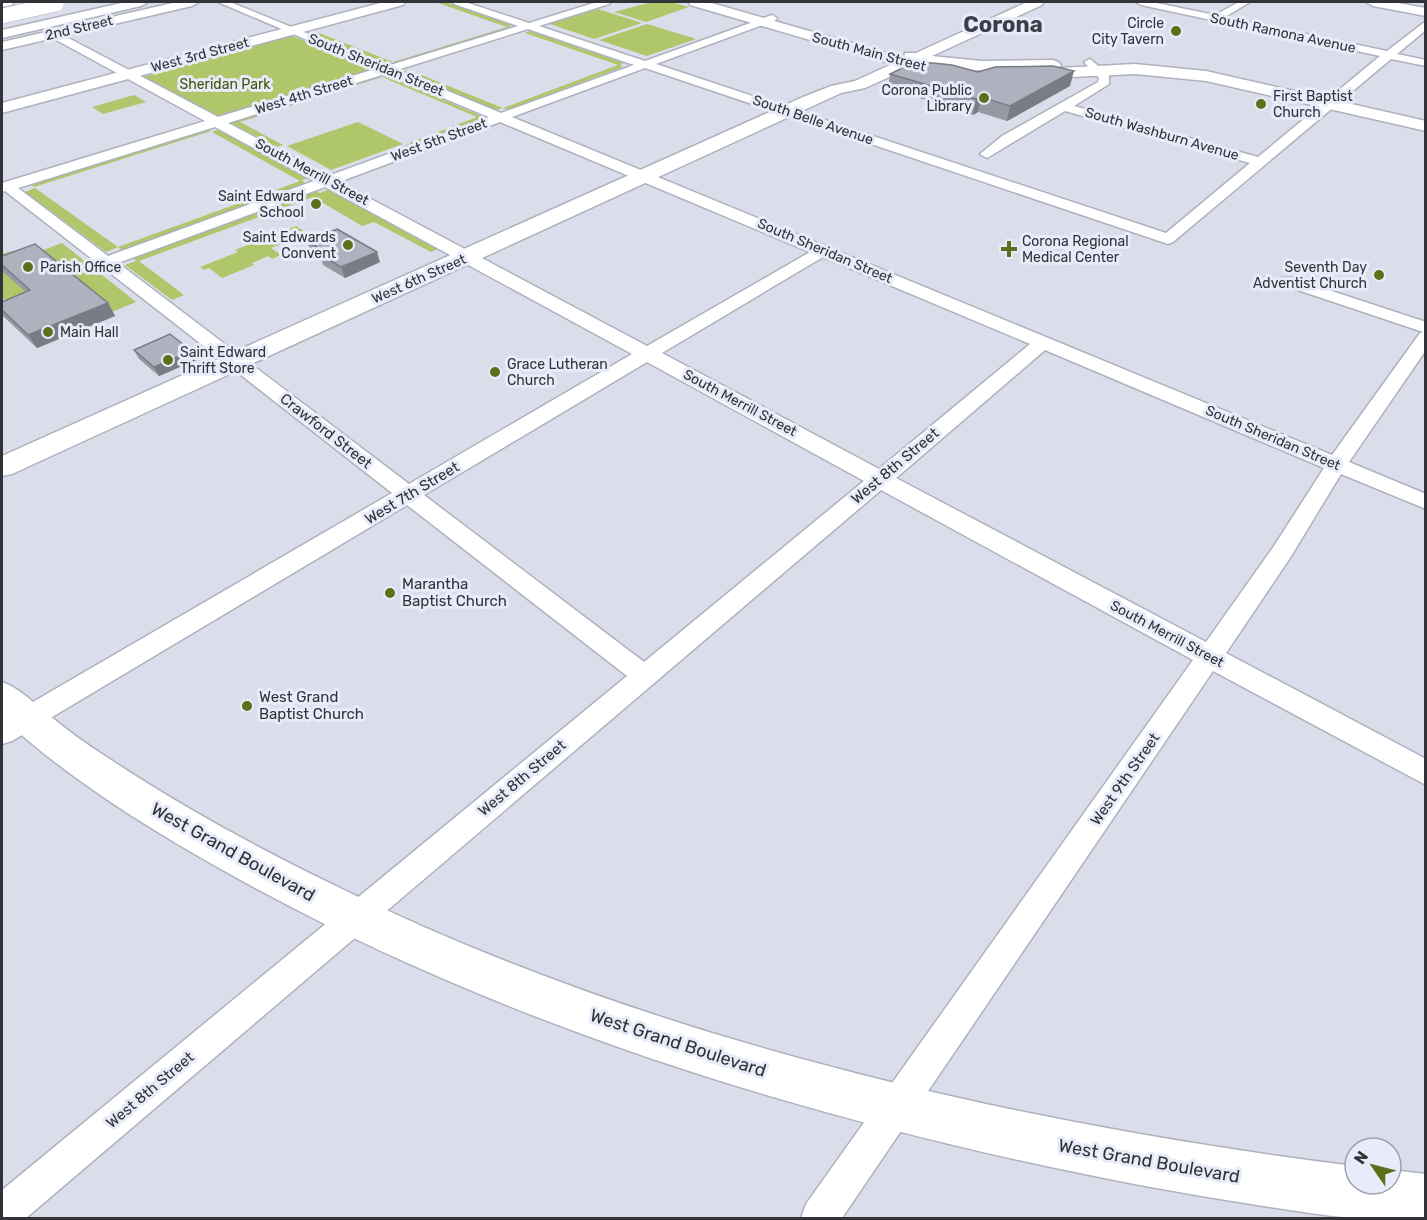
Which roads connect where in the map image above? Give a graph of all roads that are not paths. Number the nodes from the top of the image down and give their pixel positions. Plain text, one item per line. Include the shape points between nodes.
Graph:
1 (7, 2) edge
2 (27, 2) edge
3 (141, 2) edge
4 (153, 2) edge
5 (192, 2) edge
6 (223, 2) edge
7 (398, 2) edge
8 (457, 2) edge
9 (606, 2) edge
10 (695, 2) edge
11 (716, 2) edge
12 (1015, 2) edge
13 (1037, 2) edge
14 (1140, 2) edge
15 (1245, 2) edge
16 (1373, 2) edge
17 (2, 3) edge
18 (63, 3) edge
19 (105, 5) edge
20 (38, 8) edge
21 (2, 9) edge
22 (1425, 12) edge
23 (2, 17) edge
24 (1216, 18) junction
25 (766, 20) junction
26 (2, 23) edge
27 (1425, 24) edge
28 (530, 25) junction
29 (291, 30) junction
30 (2, 34) edge
31 (53, 34) junction
32 (2, 46) edge
33 (1388, 55) junction
34 (903, 59) junction
35 (1425, 63) edge
36 (648, 65) junction
37 (1094, 66) junction
38 (387, 69) junction
39 (126, 74) junction
40 (1331, 103) junction
41 (1065, 107) junction
42 (2, 108) edge
43 (786, 111) junction
44 (502, 117) junction
45 (217, 122) junction
46 (1425, 126) edge
47 (987, 154) dead end
48 (1260, 162) junction
49 (644, 177) junction
50 (327, 180) junction
51 (4, 187) edge
52 (822, 251) junction
53 (468, 256) junction
54 (106, 262) junction
55 (1286, 281) dead end
56 (1425, 328) edge
57 (1425, 337) edge
58 (1043, 343) junction
59 (648, 354) junction
60 (236, 362) junction
61 (1336, 465) junction
62 (2, 467) edge
63 (880, 479) junction
64 (409, 495) junction
65 (1425, 502) edge
66 (1209, 656) junction
67 (645, 676) junction
68 (10, 716) edge
69 (1425, 773) edge
70 (355, 918) junction
71 (898, 1107) junction
72 (1425, 1200) edge
73 (2, 1214) edge
74 (820, 1218) edge

1 - 17 main road
2 - 23 main road
3 - 19 main road
4 - 19 main road
5 - 31 main road, 2nd Street
6 - 29 street, South Sheridan Street
7 - 29 main road, West 3rd Street
8 - 28 street, South Belle Avenue
9 - 28 street, West 4th Street
10 - 25 main road, South Main Street
11 - 25 main road, South Main Street
12 - 34 main road
13 - 34 main road
14 - 24 street, South Ramona Avenue
15 - 24 street
16 - 22 main road
18 - 23 main road, bridge
19 - 20 main road
19 - 30 main road
20 - 21 main road
20 - 26 main road
24 - 33 street, South Ramona Avenue
25 - 34 main road, South Main Street
25 - 36 street, West 5th Street
27 - 33 street
28 - 36 street, South Belle Avenue
28 - 38 street, West 4th Street
29 - 38 street, South Sheridan Street
29 - 39 main road, West 3rd Street
31 - 32 main road, 2nd Street
31 - 39 street, South Merrill Street
33 - 35 street, South Ramona Avenue
33 - 40 street
34 - 37 main road, South Main Street via 945,72 983,74
34 - 43 main road, West 6th Street via 840,82 837,89
36 - 43 street, South Belle Avenue
36 - 44 street, West 5th Street
37 - 40 main road, South Main Street via 1206,76
37 - 41 street via 1105,77 1103,84
38 - 44 street, South Sheridan Street
38 - 45 street, West 4th Street
39 - 42 main road, West 3rd Street
39 - 45 street, South Merrill Street
40 - 46 main road, South Main Street
40 - 48 street
41 - 47 street
41 - 48 street, South Washburn Avenue
43 - 48 street, South Belle Avenue via 1168,239
43 - 49 main road, West 6th Street
44 - 49 street, South Sheridan Street
44 - 50 street, West 5th Street
45 - 50 street, South Merrill Street
45 - 51 street, West 4th Street
49 - 52 street, South Sheridan Street
49 - 53 main road, West 6th Street
50 - 53 street, South Merrill Street
50 - 54 street, West 5th Street
51 - 54 street, Crawford Street
52 - 58 street, South Sheridan Street
52 - 59 street, West 7th Street
53 - 59 street, South Merrill Street
53 - 60 main road, West 6th Street
54 - 60 street, Crawford Street
55 - 56 street
57 - 61 street, West 9th Street
58 - 61 street, South Sheridan Street
58 - 63 street, West 8th Street
59 - 63 street, South Merrill Street
59 - 64 street, West 7th Street
60 - 62 main road, West 6th Street
60 - 64 street, Crawford Street
61 - 65 street, South Sheridan Street
61 - 66 street, West 9th Street via 1282,552
63 - 66 street, South Merrill Street
63 - 67 street, West 8th Street
64 - 67 street, Crawford Street
64 - 68 street, West 7th Street
66 - 69 street, South Merrill Street
66 - 71 street, West 9th Street
67 - 70 street, West 8th Street
68 - 70 main road, West Grand Boulevard via 179,823
70 - 71 main road, West Grand Boulevard via 486,975 608,1021 763,1071
70 - 73 street, West 8th Street
71 - 72 main road, West Grand Boulevard via 1136,1161 1339,1192
71 - 74 street, West 9th Street

